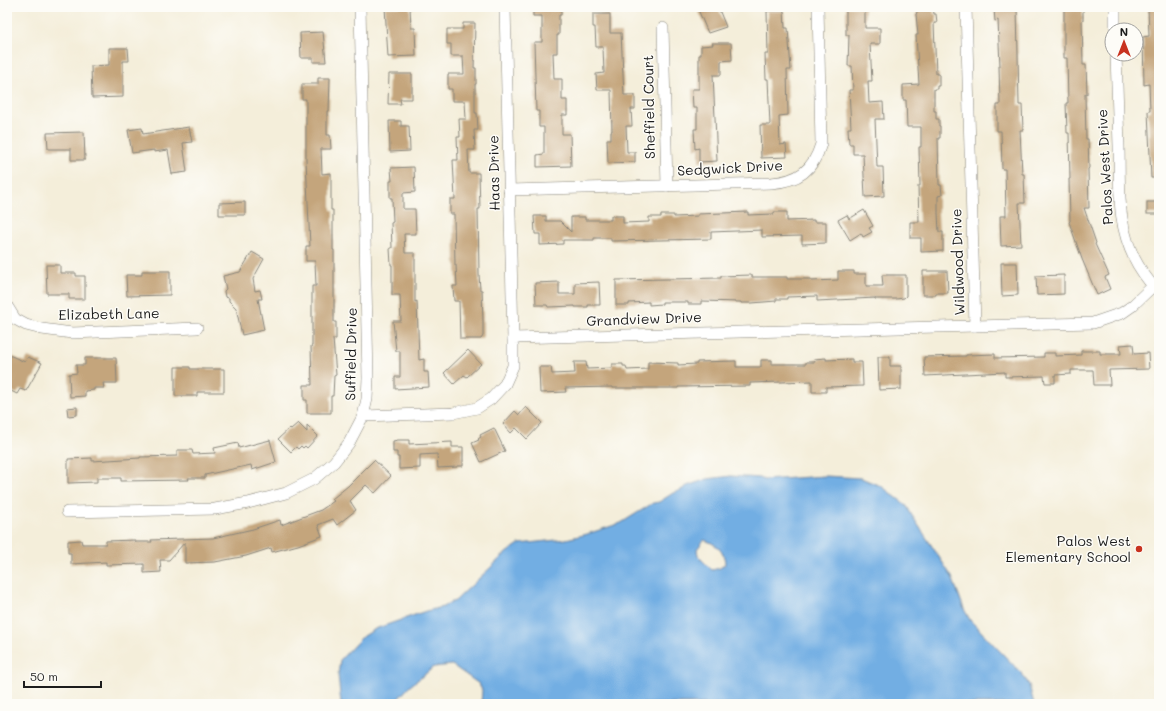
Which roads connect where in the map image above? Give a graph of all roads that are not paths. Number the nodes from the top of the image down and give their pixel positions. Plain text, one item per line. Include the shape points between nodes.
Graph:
1 (360, 7) edge
2 (505, 7) edge
3 (818, 7) edge
4 (966, 7) edge
5 (1115, 7) edge
6 (1115, 22) edge
7 (663, 28) dead end
8 (1116, 62) edge
9 (667, 186) junction
10 (509, 190) junction
11 (1156, 289) edge
12 (7, 306) edge
13 (975, 326) junction
14 (197, 328) dead end
15 (513, 338) junction
16 (363, 416) junction
17 (67, 512) dead end

1 - 16 street, Suffield Drive via 368,378
2 - 10 street, Haas Drive
3 - 9 street, Sedgwick Drive via 821,144 809,168 793,180 783,182
4 - 13 street, Wildwood Drive
5 - 6 street
7 - 9 street, Sheffield Court
8 - 11 street, Palos West Drive via 1123,230 1142,272
9 - 10 street, Sedgwick Drive
10 - 15 street, Haas Drive
11 - 13 street, Wildwood Drive via 1122,313 1093,323
12 - 14 street, Elizabeth Lane via 15,319 26,325 72,333
13 - 15 street, Grandview Drive
15 - 16 street via 513,366 505,384 477,408 453,413
16 - 17 street, Suffield Drive via 334,462 314,479 286,493 214,509

